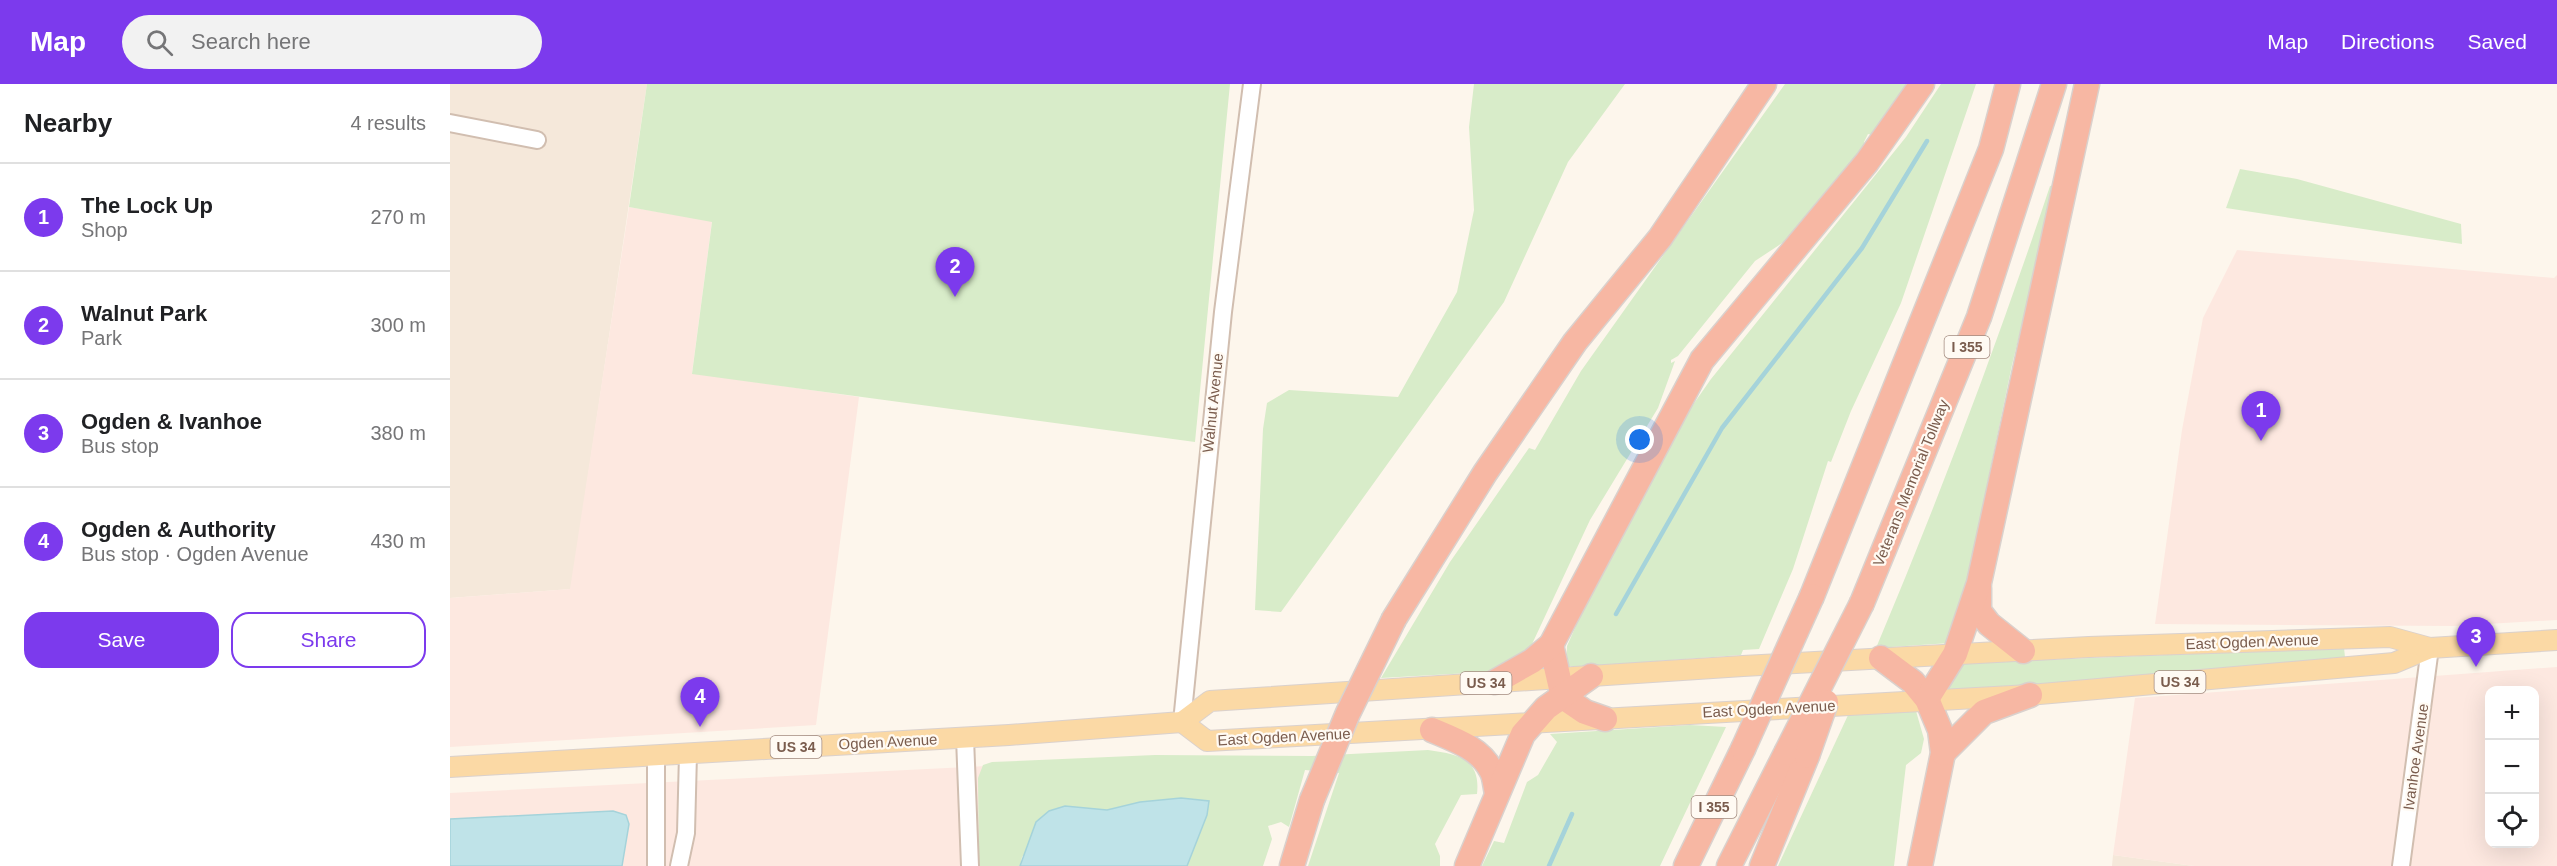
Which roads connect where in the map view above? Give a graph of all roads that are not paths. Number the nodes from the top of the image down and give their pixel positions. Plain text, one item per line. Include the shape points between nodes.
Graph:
1 (1252, 84) edge
2 (1764, 84) edge
3 (1922, 84) edge
4 (2008, 84) edge
5 (2055, 84) edge
6 (2087, 84) edge
7 (450, 123) edge
8 (537, 140) dead end
9 (1979, 583) junction
10 (2557, 640) edge
11 (1551, 645) junction
12 (2430, 648) junction
13 (2023, 651) junction
14 (1955, 654) junction
15 (1881, 658) junction
16 (1591, 676) joint
17 (1495, 682) junction
18 (1560, 688) junction
19 (2030, 695) junction
20 (1927, 699) junction
21 (1605, 719) junction
22 (1182, 722) junction
23 (1530, 724) junction
24 (1432, 730) junction
25 (965, 738) junction
26 (1943, 753) junction
27 (688, 754) junction
28 (1796, 755) junction
29 (656, 756) junction
30 (450, 767) edge
31 (1497, 793) junction
32 (656, 866) edge
33 (679, 866) edge
34 (970, 866) edge
35 (1292, 866) edge
36 (1467, 866) edge
37 (1686, 866) edge
38 (1729, 866) edge
39 (1762, 866) edge
40 (1920, 866) edge
41 (2401, 866) edge

1 - 22 street, Walnut Avenue via 1222,324
2 - 35 highway, bridge via 1660,238 1575,342 1485,473 1394,619 1348,713 1312,800
3 - 11 highway via 1867,162 1702,360
4 - 37 highway, I 355, bridge via 1991,149 1812,596
5 - 28 highway, Veterans Memorial Tollway / I 355, bridge via 1979,317
6 - 9 highway
7 - 8 street
9 - 13 highway via 1979,610 1989,624
9 - 14 highway
10 - 12 main road, East Ogden Avenue / US 34
11 - 17 highway
11 - 18 highway
12 - 13 main road, East Ogden Avenue / US 34 via 2390,637
12 - 19 main road, East Ogden Avenue / US 34 via 2394,663
12 - 41 street, Ivanhoe Avenue
13 - 14 main road, East Ogden Avenue / US 34
14 - 15 main road, East Ogden Avenue / US 34
14 - 20 highway
15 - 16 main road, East Ogden Avenue / US 34
15 - 20 highway via 1913,682
16 - 18 highway
17 - 18 main road, US 34
17 - 22 main road, US 34 via 1210,701
18 - 21 highway via 1584,712
18 - 23 highway
19 - 20 main road, East Ogden Avenue / US 34
19 - 26 highway via 1984,712
20 - 21 main road, East Ogden Avenue / US 34
20 - 26 highway via 1940,730
21 - 23 main road, East Ogden Avenue / US 34
22 - 24 main road, East Ogden Avenue / US 34 via 1207,741
22 - 25 main road, Ogden Avenue / US 34
23 - 24 main road, East Ogden Avenue / US 34
23 - 31 highway
24 - 31 highway via 1462,742 1478,754 1491,770
25 - 27 main road, Ogden Avenue / US 34
25 - 34 street
26 - 40 highway
27 - 29 main road, Ogden Avenue / US 34
27 - 33 street via 686,833
28 - 38 highway, I 355
28 - 39 highway
29 - 30 main road, Ogden Avenue / US 34
29 - 32 street
31 - 36 highway

